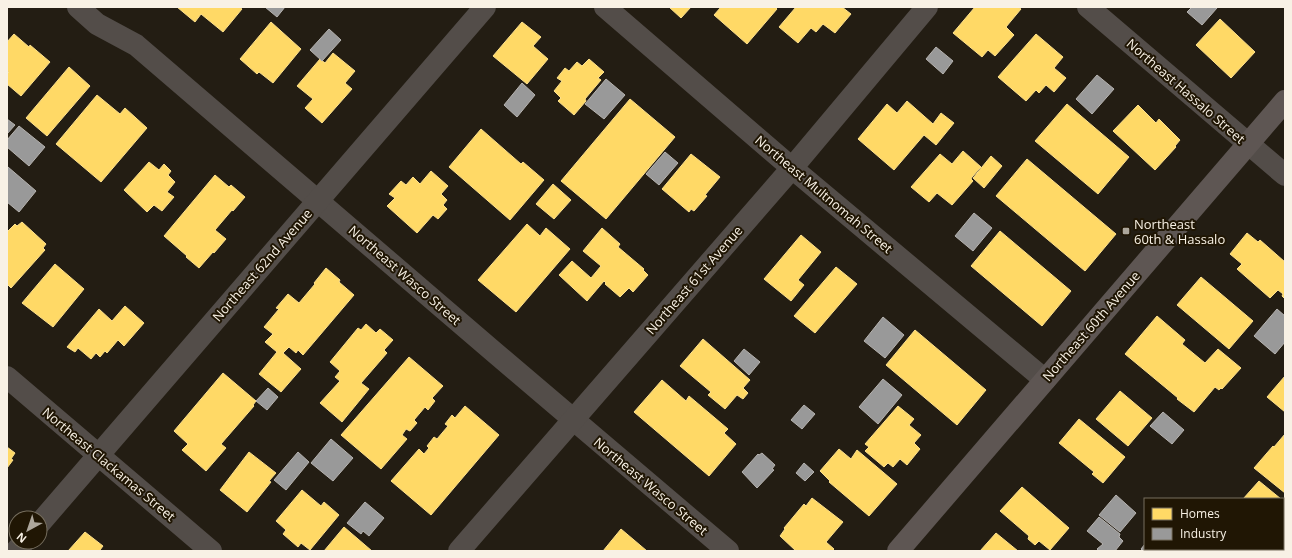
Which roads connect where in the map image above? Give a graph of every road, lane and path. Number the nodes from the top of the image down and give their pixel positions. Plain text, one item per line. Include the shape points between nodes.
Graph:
1 (78, 7) edge
2 (484, 7) edge
3 (605, 7) edge
4 (927, 7) edge
5 (1088, 7) edge
6 (1285, 101) edge
7 (1248, 145) junction
8 (792, 168) junction
9 (1285, 176) edge
10 (317, 200) junction
11 (7, 377) edge
12 (1045, 380) junction
13 (572, 419) junction
14 (98, 455) junction
15 (48, 514) edge
16 (211, 551) edge
17 (459, 551) edge
18 (728, 551) edge
19 (898, 551) edge

1 - 10 street, Northeast Wasco Street via 97,24 136,44
2 - 10 street, Northeast 62nd Avenue
3 - 8 street, Northeast Multnomah Street
4 - 8 street, Northeast 61st Avenue
5 - 7 street, Northeast Hassalo Street
6 - 7 main road, Northeast 60th Avenue
7 - 9 street, Northeast Hassalo Street
7 - 12 main road, Northeast 60th Avenue
8 - 12 street, Northeast Multnomah Street
8 - 13 street, Northeast 61st Avenue
10 - 13 street, Northeast Wasco Street
10 - 14 street, Northeast 62nd Avenue
11 - 14 street, Northeast Clackamas Street
12 - 19 main road, Northeast 60th Avenue
13 - 17 street, Northeast 61st Avenue
13 - 18 street, Northeast Wasco Street
14 - 15 street, Northeast 62nd Avenue
14 - 16 street, Northeast Clackamas Street

